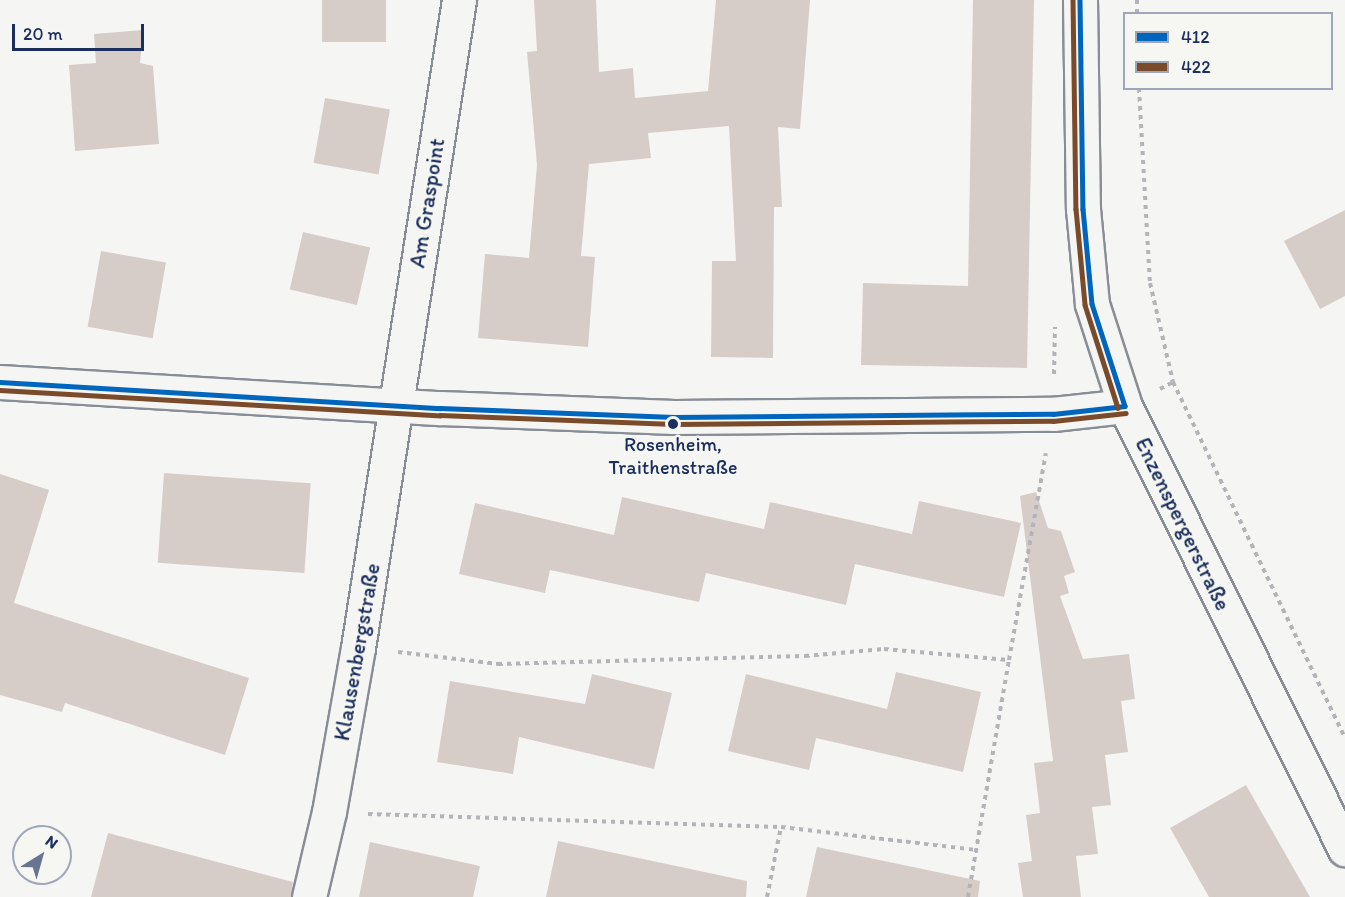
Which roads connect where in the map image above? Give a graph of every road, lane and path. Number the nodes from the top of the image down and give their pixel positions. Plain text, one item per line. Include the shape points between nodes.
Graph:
1 (459, 0) edge
2 (1080, 0) edge
3 (1139, 90) edge
4 (1055, 323) dead end
5 (0, 382) edge
6 (397, 406) junction
7 (1125, 406) junction
8 (1053, 414) junction
9 (358, 648) junction
10 (1009, 660) junction
11 (1345, 738) edge
12 (329, 812) junction
13 (781, 827) junction
14 (1345, 849) edge
15 (976, 850) junction
16 (309, 897) edge
17 (767, 897) edge
18 (968, 897) edge

1 - 6 street, Am Graspoint
2 - 7 street, Enzenspergerstraße via 1083,209 1092,304
3 - 11 path via 1150,283 1173,382
4 - 8 path
5 - 6 street
6 - 8 street via 674,417
6 - 9 street, Klausenbergstraße
7 - 8 street
7 - 14 street, Enzenspergerstraße
8 - 10 path
9 - 10 path via 498,664 805,656 884,648
9 - 12 street, Klausenbergstraße
10 - 15 path
12 - 13 path
12 - 16 street, Klausenbergstraße
13 - 15 path
13 - 17 path
15 - 18 path

